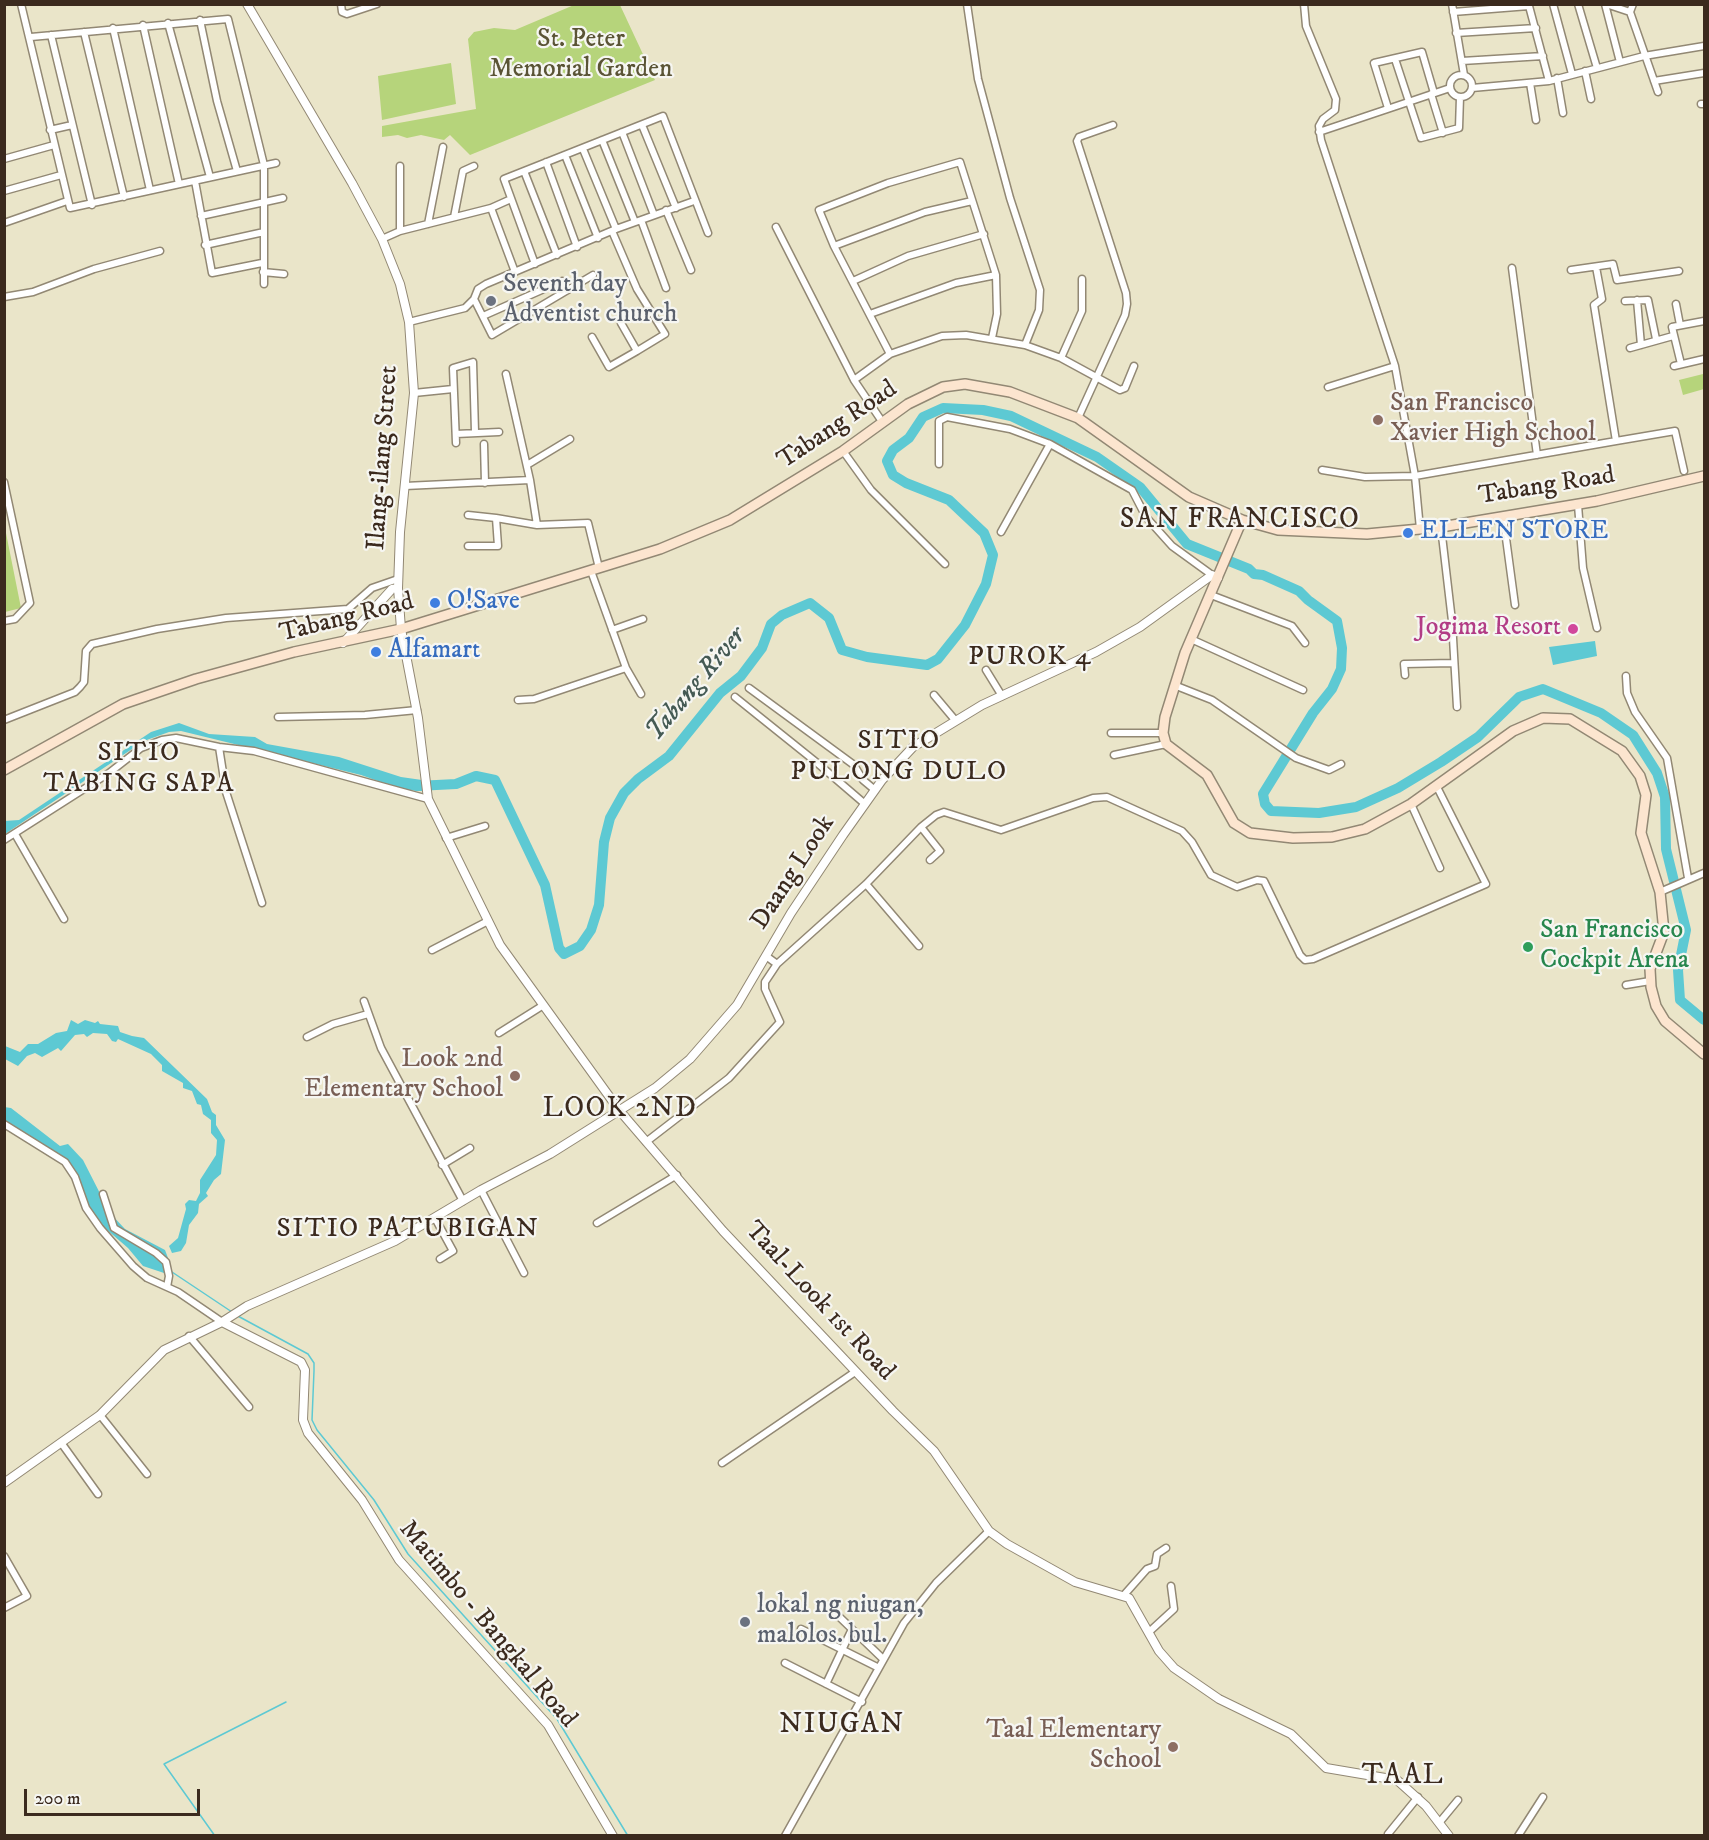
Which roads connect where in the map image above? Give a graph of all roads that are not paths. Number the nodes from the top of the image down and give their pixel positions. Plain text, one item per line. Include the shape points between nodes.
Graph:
1 (21, 4) edge
2 (247, 4) edge
3 (341, 4) edge
4 (377, 4) edge
5 (967, 4) edge
6 (1304, 4) edge
7 (1452, 4) edge
8 (1553, 4) edge
9 (1578, 4) edge
10 (1605, 4) edge
11 (1633, 4) edge
12 (1523, 5) edge
13 (1474, 7) edge
14 (1453, 12) junction
15 (1630, 12) junction
16 (200, 20) junction
17 (168, 23) junction
18 (142, 25) junction
19 (113, 28) junction
20 (1536, 28) junction
21 (84, 32) junction
22 (1456, 33) junction
23 (51, 35) junction
24 (31, 37) junction
25 (1704, 48) edge
26 (1543, 56) junction
27 (1644, 56) junction
28 (1395, 59) junction
29 (1461, 61) junction
30 (1620, 62) junction
31 (1597, 68) junction
32 (1585, 71) junction
33 (1704, 73) edge
34 (1572, 74) junction
35 (1464, 75) junction
36 (1557, 78) junction
37 (1549, 81) junction
38 (1654, 81) junction
39 (1530, 83) junction
40 (1450, 88) junction
41 (1472, 88) junction
42 (1658, 92) dead end
43 (1432, 93) junction
44 (1460, 97) junction
45 (1591, 99) dead end
46 (1409, 101) junction
47 (1388, 108) junction
48 (1563, 113) dead end
49 (1536, 120) dead end
50 (72, 125) junction
51 (642, 125) junction
52 (1113, 125) dead end
53 (50, 130) junction
54 (622, 132) junction
55 (1319, 132) junction
56 (1443, 133) junction
57 (602, 141) junction
58 (54, 145) junction
59 (443, 147) dead end
60 (583, 149) junction
61 (565, 155) junction
62 (4, 159) edge
63 (546, 162) junction
64 (276, 163) dead end
65 (264, 165) junction
66 (400, 166) dead end
67 (474, 166) dead end
68 (237, 171) junction
69 (524, 171) junction
70 (61, 176) junction
71 (210, 177) junction
72 (195, 181) junction
73 (179, 184) junction
74 (150, 190) junction
75 (4, 191) edge
76 (124, 197) junction
77 (283, 198) dead end
78 (511, 199) junction
79 (67, 201) junction
80 (694, 201) junction
81 (972, 201) junction
82 (264, 202) junction
83 (92, 205) junction
84 (491, 208) junction
85 (676, 208) junction
86 (666, 210) junction
87 (654, 215) junction
88 (201, 216) junction
89 (454, 217) junction
90 (638, 221) junction
91 (4, 223) edge
92 (428, 224) junction
93 (776, 227) dead end
94 (614, 230) junction
95 (400, 231) junction
96 (264, 232) junction
97 (708, 233) dead end
98 (984, 234) junction
99 (598, 238) junction
100 (382, 239) junction
101 (205, 245) junction
102 (577, 246) junction
103 (834, 246) junction
104 (160, 251) dead end
105 (557, 255) junction
106 (262, 263) junction
107 (536, 264) junction
108 (1596, 267) junction
109 (1512, 268) dead end
110 (691, 270) dead end
111 (1571, 270) dead end
112 (1679, 271) dead end
113 (262, 272) junction
114 (515, 272) junction
115 (284, 274) dead end
116 (593, 275) dead end
117 (996, 275) junction
118 (1082, 279) dead end
119 (562, 281) dead end
120 (853, 281) junction
121 (264, 284) dead end
122 (666, 288) dead end
123 (4, 297) edge
124 (474, 299) junction
125 (1637, 300) junction
126 (1625, 301) dead end
127 (1676, 304) dead end
128 (870, 314) junction
129 (483, 316) junction
130 (1704, 321) edge
131 (409, 322) junction
132 (621, 323) dead end
133 (1680, 326) junction
134 (1704, 332) edge
135 (1673, 336) junction
136 (592, 337) dead end
137 (992, 338) junction
138 (1656, 339) junction
139 (1025, 345) junction
140 (1641, 345) junction
141 (1630, 348) dead end
142 (637, 351) junction
143 (890, 354) junction
144 (1061, 358) junction
145 (1704, 359) edge
146 (1134, 366) dead end
147 (1395, 366) junction
148 (506, 374) dead end
149 (1098, 376) junction
150 (854, 380) junction
151 (1328, 387) dead end
152 (453, 389) junction
153 (414, 393) junction
154 (1078, 418) junction
155 (883, 423) junction
156 (476, 432) junction
157 (499, 432) dead end
158 (456, 434) junction
159 (570, 439) dead end
160 (1616, 441) junction
161 (456, 443) dead end
162 (484, 444) dead end
163 (1050, 444) junction
164 (843, 451) junction
165 (1537, 455) junction
166 (939, 464) dead end
167 (527, 465) junction
168 (1322, 470) dead end
169 (1684, 471) dead end
170 (1415, 476) junction
171 (1704, 476) edge
172 (530, 480) junction
173 (4, 482) edge
174 (485, 483) junction
175 (405, 486) junction
176 (1578, 505) junction
177 (468, 515) dead end
178 (1503, 515) junction
179 (496, 518) junction
180 (1242, 520) junction
181 (537, 525) junction
182 (1441, 527) junction
183 (1420, 529) junction
184 (1001, 532) dead end
185 (468, 546) dead end
186 (945, 564) dead end
187 (595, 570) junction
188 (1215, 577) junction
189 (398, 579) junction
190 (398, 588) junction
191 (1211, 595) junction
192 (1515, 605) dead end
193 (643, 619) dead end
194 (4, 621) edge
195 (1597, 628) dead end
196 (401, 629) junction
197 (612, 630) junction
198 (1191, 639) junction
199 (343, 643) junction
200 (1305, 643) dead end
201 (1453, 663) junction
202 (626, 668) junction
203 (986, 670) dead end
204 (1405, 675) dead end
205 (1626, 676) dead end
206 (1174, 685) junction
207 (749, 688) dead end
208 (1303, 690) dead end
209 (640, 694) dead end
210 (934, 695) dead end
211 (1002, 696) junction
212 (735, 697) dead end
213 (518, 700) dead end
214 (1457, 707) dead end
215 (417, 710) junction
216 (278, 717) dead end
217 (4, 720) edge
218 (955, 720) junction
219 (1111, 733) dead end
220 (1163, 733) junction
221 (1166, 744) junction
222 (219, 747) junction
223 (1114, 755) dead end
224 (1341, 764) dead end
225 (4, 770) edge
226 (1437, 787) junction
227 (875, 790) junction
228 (427, 796) junction
229 (865, 804) junction
230 (1411, 804) junction
231 (484, 825) dead end
232 (921, 827) junction
233 (15, 834) junction
234 (446, 838) junction
235 (4, 840) edge
236 (930, 860) dead end
237 (1440, 868) dead end
238 (1704, 873) edge
239 (1688, 878) junction
240 (866, 884) junction
241 (1662, 891) junction
242 (262, 903) dead end
243 (64, 919) dead end
244 (488, 921) junction
245 (919, 945) dead end
246 (432, 950) dead end
247 (766, 956) junction
248 (777, 964) junction
249 (1650, 981) junction
250 (1626, 985) dead end
251 (364, 1001) dead end
252 (542, 1006) junction
253 (368, 1014) junction
254 (499, 1033) dead end
255 (307, 1037) dead end
256 (1704, 1054) edge
257 (619, 1110) junction
258 (4, 1124) edge
259 (646, 1142) junction
260 (470, 1148) dead end
261 (442, 1165) junction
262 (677, 1175) junction
263 (481, 1190) junction
264 (103, 1194) dead end
265 (463, 1201) junction
266 (435, 1218) junction
267 (597, 1223) dead end
268 (440, 1259) dead end
269 (524, 1273) dead end
270 (168, 1286) junction
271 (223, 1321) junction
272 (189, 1335) junction
273 (855, 1372) junction
274 (249, 1407) dead end
275 (100, 1415) junction
276 (62, 1444) junction
277 (722, 1463) dead end
278 (147, 1474) dead end
279 (4, 1483) edge
280 (98, 1494) dead end
281 (989, 1531) junction
282 (1166, 1548) dead end
283 (4, 1556) edge
284 (1170, 1586) dead end
285 (1124, 1595) junction
286 (827, 1605) dead end
287 (4, 1608) edge
288 (801, 1629) dead end
289 (852, 1629) junction
290 (1149, 1632) junction
291 (841, 1650) junction
292 (882, 1658) junction
293 (785, 1663) dead end
294 (877, 1667) junction
295 (826, 1684) junction
296 (862, 1702) junction
297 (1418, 1797) junction
298 (1543, 1797) dead end
299 (1458, 1800) dead end
300 (1439, 1823) junction
301 (1388, 1834) dead end
302 (613, 1836) edge
303 (786, 1836) edge
304 (1449, 1836) edge
305 (1518, 1836) edge

1 - 24 street
2 - 100 street, Ilang-ilang Street via 316,117
3 - 4 street via 347,15
5 - 139 street via 978,79 1040,290 1039,310
6 - 55 street via 1306,26 1336,99 1335,111 1323,119
7 - 14 street
8 - 34 street
9 - 31 street
10 - 15 street
10 - 30 street
11 - 15 street
12 - 13 street
12 - 20 street via 1529,6
13 - 14 street
14 - 22 street
15 - 27 street
16 - 17 street
16 - 65 street via 230,21
16 - 68 street
17 - 18 street
17 - 71 street
18 - 19 street
18 - 73 street
19 - 21 street
19 - 74 street
20 - 22 street
20 - 26 street
21 - 23 street
21 - 76 street
22 - 29 street
23 - 24 street
23 - 50 street
24 - 53 street
25 - 27 street
26 - 29 street
26 - 37 street
27 - 30 street
27 - 38 street
28 - 43 street via 1422,52
28 - 46 street
28 - 47 street via 1374,63
29 - 35 street
30 - 31 street
31 - 32 street
32 - 34 street
32 - 45 street
33 - 38 street
34 - 36 street
35 - 40 street via 1454,77
35 - 41 street via 1470,78
36 - 37 street
36 - 48 street
37 - 39 street
38 - 42 street
39 - 41 street
39 - 49 street
40 - 43 street
40 - 44 street
41 - 44 street
43 - 46 street
43 - 56 street
44 - 56 street via 1459,128
46 - 47 street
46 - 56 street via 1421,138
47 - 55 street
50 - 53 street
50 - 83 street
51 - 54 street
51 - 80 street via 663,116
51 - 85 street
52 - 149 street via 1077,141 1126,293 1125,315
53 - 58 street
54 - 57 street
54 - 87 street
55 - 147 street
57 - 60 street
57 - 90 street
58 - 62 street
58 - 70 street
59 - 92 street
60 - 61 street
60 - 94 street
61 - 63 street
61 - 99 street
63 - 69 street
63 - 102 street
64 - 65 street
65 - 68 street
65 - 82 street
66 - 95 street
67 - 89 street via 463,171
68 - 71 street
69 - 78 street via 504,179
69 - 105 street
70 - 75 street
70 - 79 street
71 - 72 street
72 - 73 street
72 - 88 street
73 - 74 street
74 - 76 street
76 - 83 street
77 - 82 street
78 - 84 street
78 - 107 street
79 - 83 street via 70,208
79 - 91 street
80 - 85 street
80 - 97 street
81 - 98 street
81 - 103 street via 925,212
81 - 103 street via 960,162 912,175 819,210
82 - 88 street
82 - 96 street
84 - 89 street
84 - 114 street
85 - 86 street
86 - 87 street
86 - 110 street
87 - 90 street
88 - 101 street
89 - 92 street
90 - 94 street
90 - 122 street
92 - 95 street
93 - 150 street
94 - 99 street
94 - 142 street via 637,289 665,334
95 - 100 street
96 - 101 street
96 - 106 street
98 - 117 street
98 - 120 street via 908,256
99 - 102 street
100 - 131 street, Ilang-ilang Street via 400,284
101 - 106 street via 212,273
102 - 105 street
103 - 120 street
104 - 123 street via 94,269 33,292
105 - 107 street
106 - 113 street
107 - 114 street
108 - 111 street
108 - 112 street via 1613,264 1617,280
108 - 160 street via 1602,299 1594,305
109 - 165 street
113 - 115 street
113 - 121 street
114 - 124 street via 478,289
116 - 129 street via 492,335
117 - 128 street via 956,283
117 - 137 street via 997,315
118 - 144 street via 1082,311
119 - 129 street
120 - 128 street
124 - 129 street
124 - 131 street via 465,308
125 - 126 street
125 - 138 street via 1648,300
125 - 140 street
127 - 133 street
128 - 143 street
130 - 133 street
130 - 134 street
131 - 153 street, Ilang-ilang Street
132 - 142 street
133 - 135 street via 1672,327
135 - 138 street
135 - 145 street via 1678,365
136 - 142 street via 606,369
137 - 139 street
137 - 143 street via 942,336
138 - 140 street
139 - 144 street
140 - 141 street
143 - 150 street
144 - 149 street
146 - 149 street via 1123,390
147 - 151 street
147 - 170 street
148 - 167 street
149 - 154 street
150 - 155 street
152 - 153 street
152 - 156 street via 453,368 473,362
152 - 158 street
153 - 175 street, Ilang-ilang Street
154 - 155 main road, Tabang Road via 1010,392 965,384 925,394
154 - 180 main road, Tabang Road via 1189,497
155 - 164 main road, Tabang Road
156 - 157 street
156 - 158 street
158 - 161 street
159 - 167 street
160 - 165 street
160 - 169 street via 1675,431
162 - 174 street
163 - 166 street via 1010,429 947,417 939,421
163 - 184 street
163 - 188 street via 1132,490 1146,517 1172,546
164 - 186 street via 871,490
164 - 187 main road, Tabang Road via 738,517
165 - 170 street
167 - 172 street
168 - 170 street via 1377,477
170 - 183 street
171 - 176 main road, Tabang Road
172 - 174 street
172 - 181 street
173 - 194 street via 30,603 15,619
174 - 175 street
175 - 189 street, Ilang-ilang Street
176 - 178 main road, Tabang Road
176 - 195 street via 1583,568
177 - 179 street
178 - 182 main road, Tabang Road
178 - 192 street
179 - 181 street
179 - 185 street via 498,546
180 - 183 main road, Tabang Road via 1278,530 1321,533
180 - 188 main road via 1225,564
181 - 187 street via 588,523
182 - 183 main road, Tabang Road
182 - 201 street
187 - 196 main road, Tabang Road
187 - 197 street
188 - 191 main road
188 - 211 street, Daang Look via 1096,652
189 - 190 street, Ilang-ilang Street
189 - 217 street via 372,588 348,609 226,618 92,644 86,651 84,682 75,692
190 - 196 street, Taal-Look 1st Road
190 - 199 street, Ilang-ilang Street via 392,589
191 - 198 main road
191 - 200 street via 1292,626
193 - 197 street
196 - 199 main road, Tabang Road
196 - 215 street, Taal-Look 1st Road
197 - 202 street
198 - 206 main road
198 - 208 street
199 - 225 main road, Tabang Road via 196,679 123,704
201 - 204 street via 1404,664
201 - 214 street
202 - 209 street
202 - 213 street via 534,699
203 - 211 street
205 - 239 street via 1626,693 1635,712 1667,758
206 - 220 main road
206 - 224 street via 1212,700 1296,758 1329,770
207 - 227 street via 854,765
210 - 218 street
211 - 218 street, Daang Look
212 - 229 street
215 - 216 street via 365,716
215 - 228 street, Taal-Look 1st Road
218 - 227 street, Daang Look via 912,747
219 - 220 street
220 - 221 main road
221 - 223 street
221 - 230 main road via 1203,770 1234,824 1250,833 1332,837 1365,828
222 - 228 street via 254,751
222 - 233 street via 176,738 141,748
222 - 242 street via 226,792
226 - 230 main road
226 - 232 street via 1486,884 1383,931 1305,960 1264,881 1237,887 1211,875 1182,831 1107,797 1093,798 1001,830 944,812
226 - 241 main road via 1532,721 1570,719 1622,751 1635,766 1646,795 1641,821 1643,845
227 - 229 street, Daang Look
228 - 234 street, Taal-Look 1st Road
229 - 247 street, Daang Look
230 - 237 street
231 - 234 street
232 - 236 street via 940,851
232 - 240 street
233 - 235 street
233 - 243 street
234 - 244 street, Taal-Look 1st Road
238 - 239 street
239 - 241 street
240 - 245 street
240 - 248 street
241 - 249 main road via 1664,932 1653,957
244 - 246 street
244 - 252 street, Taal-Look 1st Road
247 - 248 street
247 - 257 street, Daang Look via 736,1005 690,1059 655,1088
248 - 259 street via 765,982 765,989 780,1022 729,1078
249 - 250 street
249 - 256 main road via 1656,1006 1665,1021
251 - 253 street
252 - 254 street
252 - 257 street, Taal-Look 1st Road
253 - 255 street via 333,1023
253 - 261 street via 381,1048
257 - 259 street, Taal-Look 1st Road
257 - 263 street, Daang Look via 550,1154
258 - 270 street via 65,1162 100,1228 147,1278
259 - 262 street, Taal-Look 1st Road
260 - 261 street
261 - 265 street
262 - 267 street
262 - 273 street, Taal-Look 1st Road via 723,1231
263 - 265 street, Daang Look
263 - 269 street
264 - 270 street via 114,1228 166,1262
265 - 266 street, Daang Look
266 - 268 street via 453,1251
266 - 271 street, Daang Look via 395,1241 247,1306
270 - 271 street
271 - 272 street
271 - 302 street, Matimbo - Bangkal Road via 301,1362 303,1420 308,1433 362,1500 399,1560 548,1725
272 - 274 street
272 - 275 street via 164,1350
273 - 277 street
273 - 281 street, Taal-Look 1st Road via 934,1451
275 - 276 street
275 - 278 street
276 - 279 street
276 - 280 street
281 - 285 street, Taal-Look 1st Road via 1075,1582
281 - 292 street via 936,1583
282 - 285 street via 1157,1554 1155,1566 1147,1569
283 - 287 street via 27,1596
284 - 290 street via 1174,1609
285 - 290 street
286 - 289 street
288 - 291 street
289 - 291 street
289 - 292 street
290 - 297 street via 1174,1668 1219,1699 1291,1734 1326,1768 1397,1780
291 - 294 street
291 - 295 street
292 - 294 street
293 - 295 street
294 - 296 street
295 - 296 street
296 - 303 street via 846,1722
297 - 300 street
297 - 301 street
298 - 305 street
299 - 300 street
300 - 304 street

